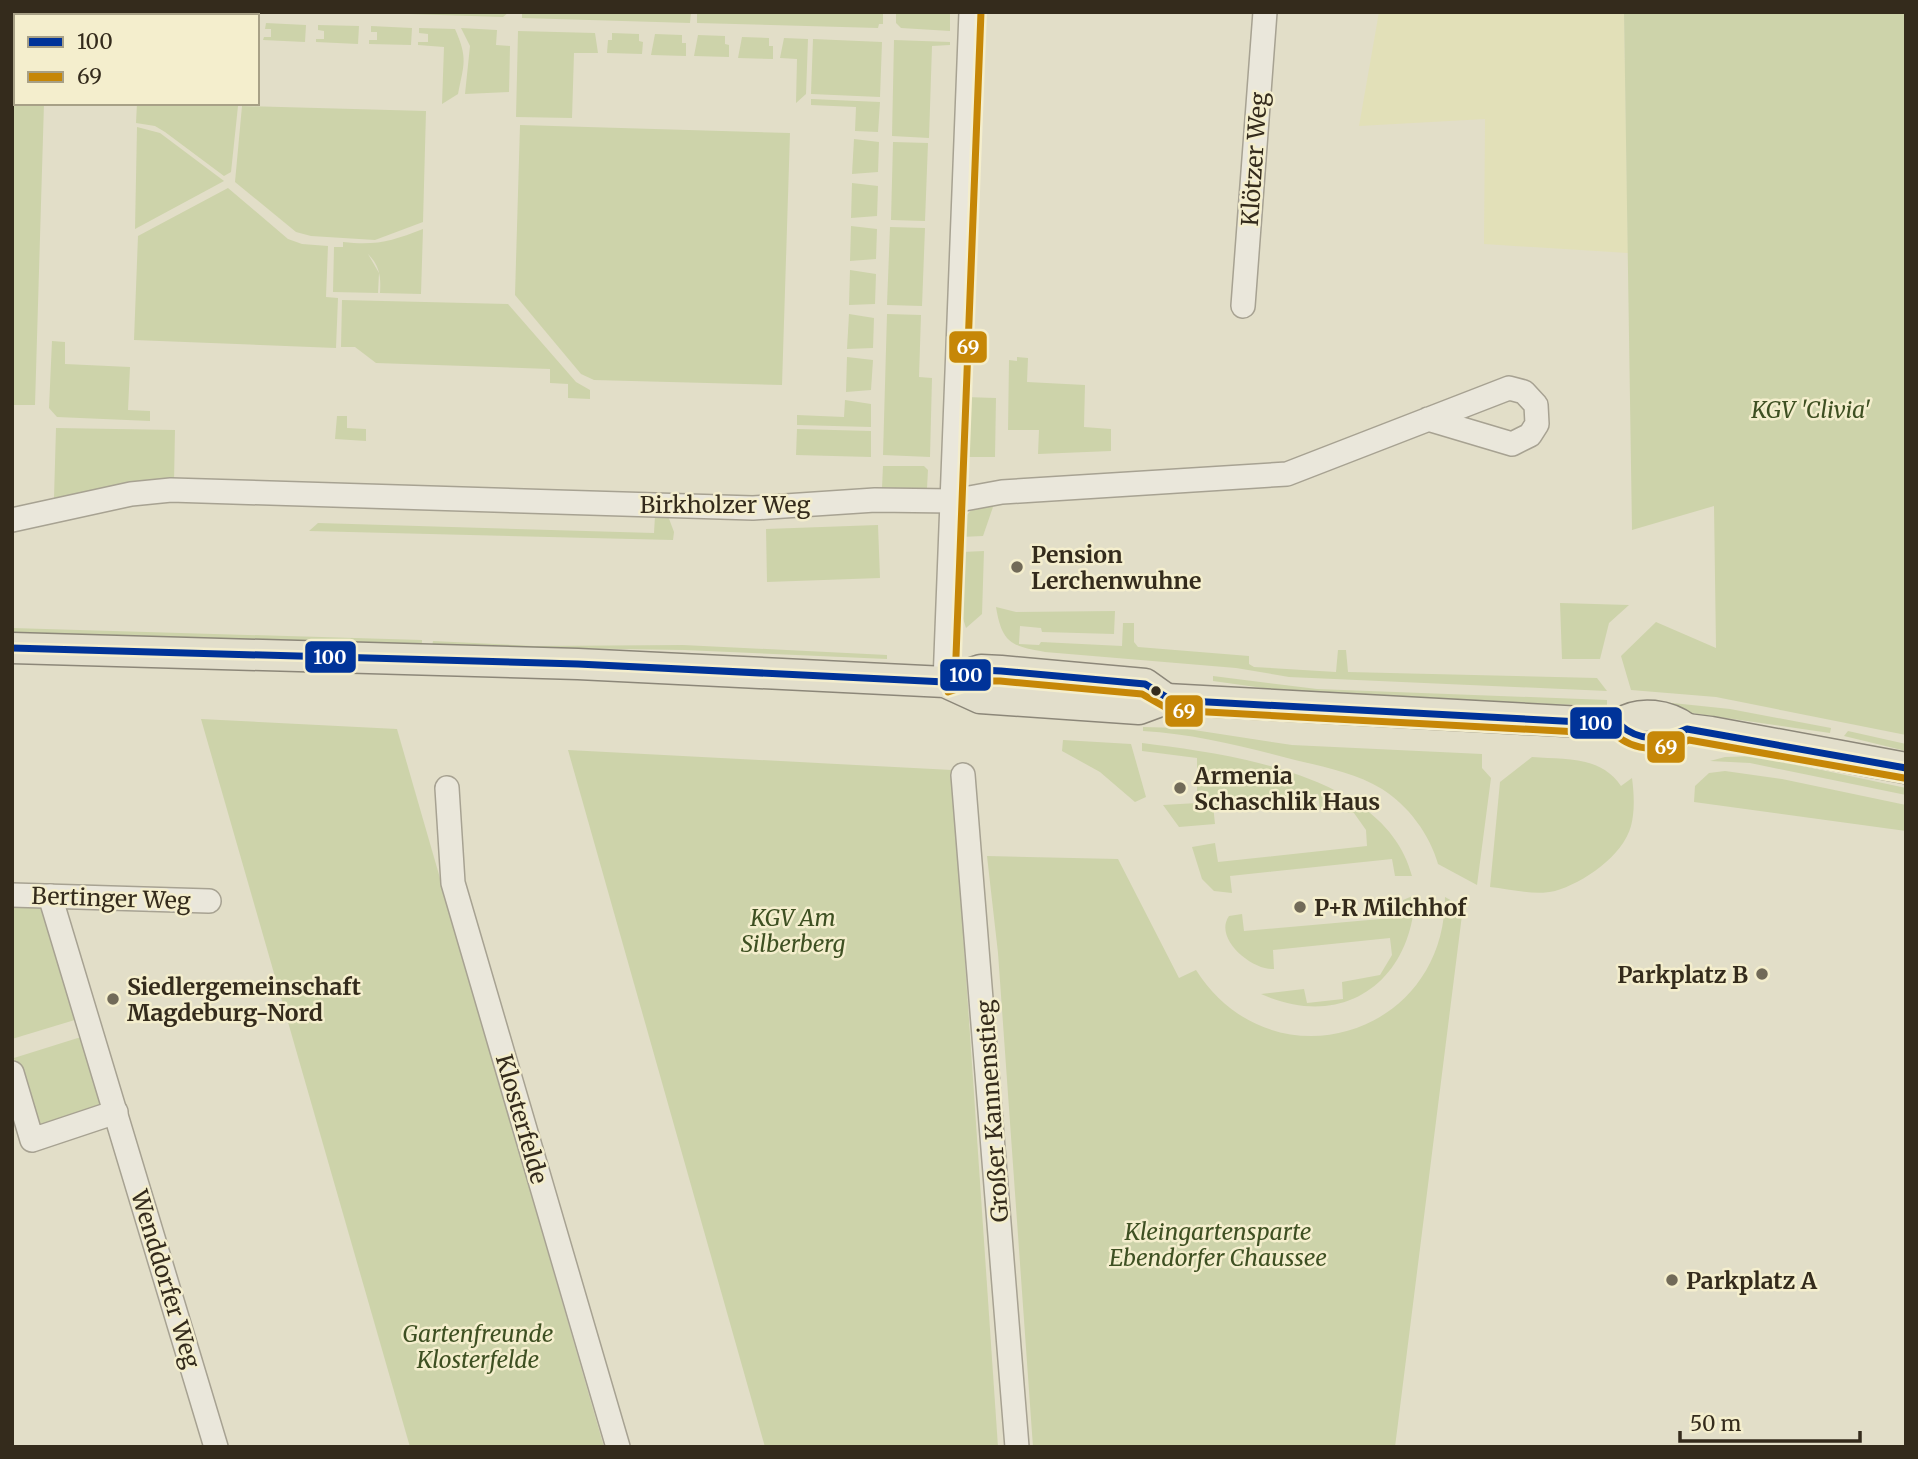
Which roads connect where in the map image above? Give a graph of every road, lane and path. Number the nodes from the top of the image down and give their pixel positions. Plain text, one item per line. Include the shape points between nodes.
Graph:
1 (971, 12) edge
2 (1265, 12) edge
3 (1243, 306) dead end
4 (1428, 419) dead end
5 (953, 501) junction
6 (12, 520) edge
7 (12, 648) edge
8 (945, 682) junction
9 (1906, 768) edge
10 (963, 775) dead end
11 (447, 788) dead end
12 (12, 895) edge
13 (50, 896) junction
14 (209, 901) dead end
15 (12, 1073) edge
16 (116, 1112) junction
17 (216, 1447) edge
18 (618, 1447) edge
19 (1017, 1447) edge

1 - 5 street
2 - 3 street, Klötzer Weg
4 - 5 street, Birkholzer Weg via 1287,474 1002,492
5 - 6 street, Birkholzer Weg via 875,500 753,508 171,490
5 - 8 street
7 - 8 main road via 578,664
8 - 9 main road via 980,698 1139,709 1166,699 1619,723 1632,736 1667,738 1687,729 1777,741
10 - 19 street, Großer Kannenstieg
11 - 18 street, Klosterfelde via 453,883
12 - 13 street, Bertinger Weg
13 - 14 street, Bertinger Weg
13 - 16 street, Wenddorfer Weg
15 - 16 street via 32,1140
16 - 17 street, Wenddorfer Weg

